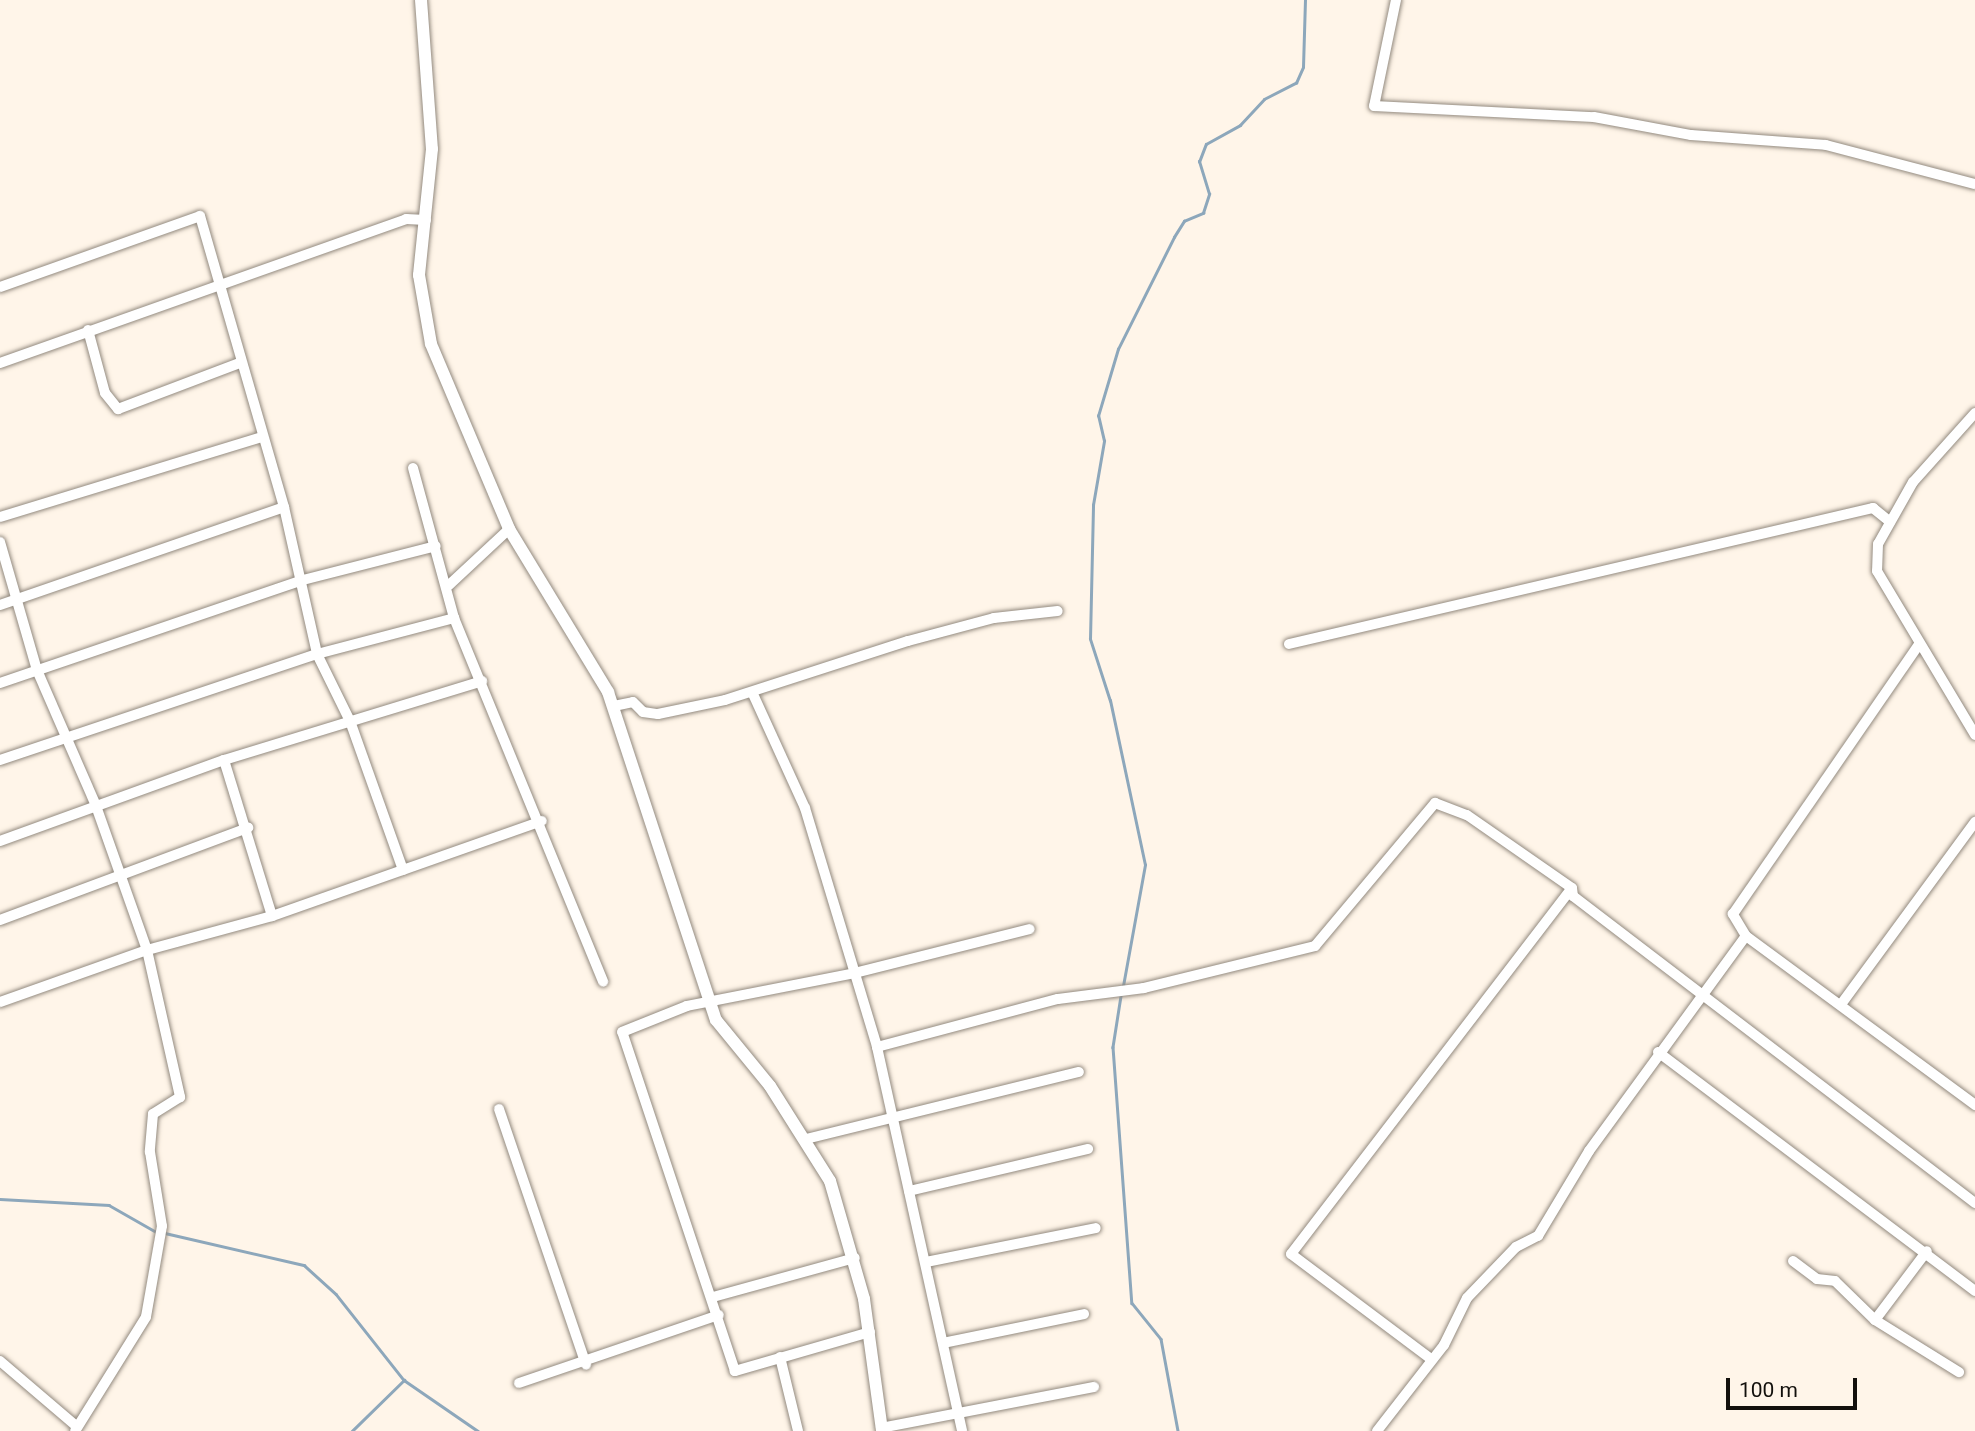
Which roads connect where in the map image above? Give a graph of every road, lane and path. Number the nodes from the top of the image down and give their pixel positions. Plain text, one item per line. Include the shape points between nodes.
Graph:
1 (421, 0) edge
2 (1396, 0) edge
3 (1975, 184) edge
4 (426, 220) junction
5 (221, 284) junction
6 (0, 287) edge
7 (88, 330) junction
8 (0, 363) edge
9 (240, 363) junction
10 (1975, 413) edge
11 (262, 436) junction
12 (413, 468) dead end
13 (284, 508) junction
14 (0, 517) edge
15 (1890, 522) junction
16 (509, 529) junction
17 (0, 542) edge
18 (436, 546) junction
19 (299, 581) junction
20 (449, 585) junction
21 (18, 599) junction
22 (0, 605) edge
23 (1058, 611) dead end
24 (454, 618) junction
25 (1289, 644) dead end
26 (1919, 645) junction
27 (317, 654) junction
28 (37, 670) junction
29 (482, 681) junction
30 (0, 683) edge
31 (753, 694) junction
32 (614, 706) junction
33 (349, 721) junction
34 (1975, 735) edge
35 (67, 738) junction
36 (0, 760) edge
37 (224, 760) junction
38 (96, 806) junction
39 (542, 821) junction
40 (1975, 822) edge
41 (248, 828) junction
42 (0, 841) edge
43 (403, 870) junction
44 (121, 876) junction
45 (1572, 888) junction
46 (272, 916) junction
47 (0, 920) edge
48 (1030, 929) dead end
49 (1746, 936) junction
50 (147, 950) junction
51 (855, 974) junction
52 (603, 982) dead end
53 (1703, 996) junction
54 (0, 1002) edge
55 (708, 1002) junction
56 (1842, 1003) junction
57 (877, 1047) junction
58 (1658, 1052) junction
59 (1079, 1072) dead end
60 (1975, 1105) edge
61 (499, 1109) dead end
62 (888, 1117) junction
63 (806, 1139) junction
64 (1088, 1149) dead end
65 (909, 1191) junction
66 (1975, 1203) edge
67 (1096, 1228) dead end
68 (1927, 1251) junction
69 (855, 1258) junction
70 (1793, 1261) dead end
71 (926, 1262) junction
72 (1975, 1291) edge
73 (713, 1297) junction
74 (1084, 1314) dead end
75 (719, 1315) junction
76 (1875, 1320) junction
77 (870, 1332) junction
78 (943, 1343) junction
79 (780, 1357) junction
80 (1431, 1359) junction
81 (0, 1361) edge
82 (586, 1365) junction
83 (1959, 1372) dead end
84 (519, 1383) dead end
85 (1094, 1387) dead end
86 (956, 1414) junction
87 (75, 1428) edge
88 (882, 1429) edge
89 (798, 1431) edge
90 (962, 1431) edge
91 (1377, 1431) edge

1 - 4 street via 432,149
2 - 3 street via 1374,106 1594,117 1691,135 1826,145
4 - 5 street via 406,219
4 - 16 street via 422,313
5 - 6 street via 200,216
5 - 7 street
5 - 9 street
7 - 8 street
7 - 9 street via 105,393 118,409
9 - 11 street
10 - 15 street via 1913,482
11 - 13 street
11 - 14 street
12 - 18 street
13 - 19 street
13 - 21 street
15 - 25 street via 1872,508
15 - 26 street via 1878,544 1877,570
16 - 20 street
16 - 32 street
17 - 21 street
18 - 19 street
18 - 20 street
19 - 27 street
19 - 28 street
20 - 24 street
21 - 22 street
21 - 28 street
23 - 31 street via 994,618 908,641
24 - 27 street
24 - 29 street
26 - 34 street
26 - 49 street via 1733,914
27 - 33 street
27 - 35 street
28 - 30 street
28 - 35 street
29 - 33 street
29 - 39 street
31 - 32 street via 658,714 643,712 633,702
31 - 51 street via 805,808
32 - 55 street
33 - 37 street
33 - 43 street
35 - 36 street
35 - 38 street
37 - 38 street
37 - 41 street
38 - 42 street
38 - 44 street
39 - 43 street
39 - 52 street
40 - 56 street
41 - 44 street
41 - 46 street
43 - 46 street
44 - 47 street
44 - 50 street
45 - 53 street via 1573,895
45 - 57 street via 1467,815 1435,803 1315,946 1144,988 1058,999
45 - 80 street via 1291,1254
46 - 50 street
48 - 51 street
49 - 53 street
49 - 56 street
50 - 54 street
50 - 87 street via 180,1097 153,1114 150,1152 162,1226 146,1317
51 - 55 street
51 - 57 street
53 - 58 street
53 - 66 street
55 - 63 street
55 - 73 street via 622,1032
56 - 60 street
57 - 62 street
58 - 68 street
58 - 80 street via 1551,1207 1538,1236 1516,1247 1467,1298
59 - 62 street
61 - 82 street
62 - 63 street
62 - 65 street
63 - 69 street via 830,1181
64 - 65 street
65 - 71 street
67 - 71 street
68 - 72 street
68 - 76 street
69 - 73 street
69 - 77 street
70 - 76 street via 1817,1279 1835,1281
71 - 78 street
73 - 75 street
74 - 78 street
75 - 79 street via 735,1371
75 - 82 street
76 - 83 street
77 - 79 street
77 - 88 street
78 - 86 street
79 - 89 street
80 - 91 street
81 - 87 street
82 - 84 street
85 - 86 street
86 - 88 street
86 - 90 street

